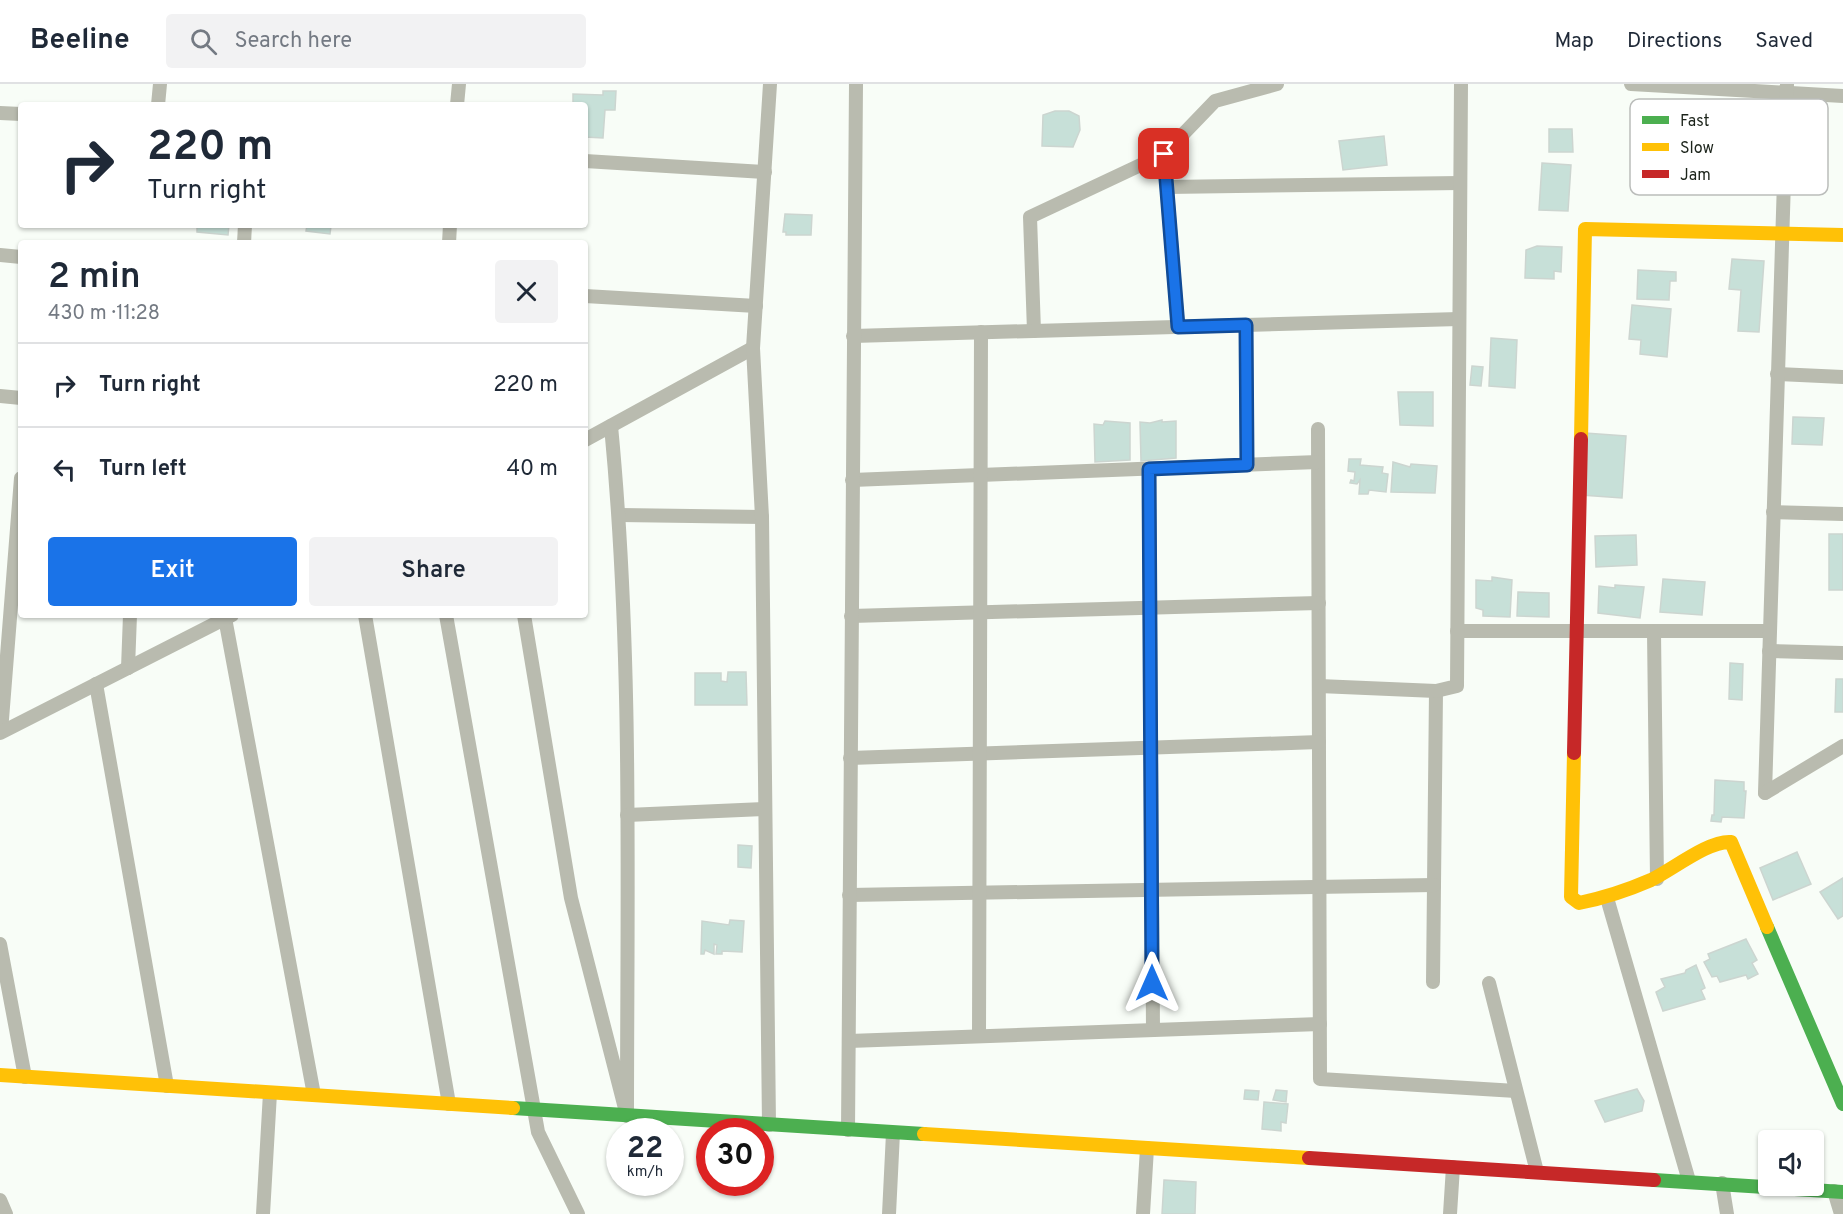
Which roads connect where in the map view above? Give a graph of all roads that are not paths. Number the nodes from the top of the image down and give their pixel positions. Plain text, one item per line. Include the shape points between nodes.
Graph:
1 (160, 84) edge
2 (459, 84) edge
3 (770, 84) edge
4 (855, 84) edge
5 (1276, 84) edge
6 (1461, 84) edge
7 (1631, 84) edge
8 (1786, 88) edge
9 (1843, 96) edge
10 (158, 102) edge
11 (457, 102) edge
12 (0, 113) edge
13 (18, 114) edge
14 (1164, 154) junction
15 (588, 161) edge
16 (765, 172) junction
17 (1460, 183) junction
18 (1167, 187) junction
19 (1783, 195) edge
20 (1782, 233) junction
21 (1843, 235) edge
22 (0, 255) edge
23 (18, 257) edge
24 (588, 296) edge
25 (756, 306) junction
26 (1459, 319) junction
27 (1246, 325) junction
28 (1178, 327) junction
29 (1034, 331) junction
30 (981, 333) junction
31 (853, 336) junction
32 (753, 348) junction
33 (1777, 374) junction
34 (1843, 377) edge
35 (0, 396) edge
36 (18, 398) edge
37 (611, 426) junction
38 (1318, 429) dead end
39 (588, 438) edge
40 (1318, 462) junction
41 (1247, 465) junction
42 (1149, 469) junction
43 (980, 475) junction
44 (852, 480) junction
45 (1773, 512) junction
46 (1843, 514) edge
47 (620, 515) junction
48 (18, 516) edge
49 (762, 517) junction
50 (1319, 603) junction
51 (1150, 607) junction
52 (980, 612) junction
53 (851, 616) junction
54 (130, 618) edge
55 (227, 618) edge
56 (229, 618) edge
57 (366, 618) edge
58 (447, 618) edge
59 (524, 618) edge
60 (1457, 631) junction
61 (1769, 631) junction
62 (1576, 632) junction
63 (1654, 632) junction
64 (1769, 651) junction
65 (1843, 653) edge
66 (128, 668) junction
67 (96, 684) junction
68 (1319, 686) junction
69 (1436, 691) junction
70 (1, 732) edge
71 (1319, 742) junction
72 (1843, 746) edge
73 (1151, 748) junction
74 (980, 754) junction
75 (850, 758) junction
76 (764, 809) junction
77 (627, 815) junction
78 (1657, 879) junction
79 (1434, 885) junction
80 (1320, 887) junction
81 (1152, 890) junction
82 (979, 893) junction
83 (849, 895) junction
84 (1607, 898) junction
85 (0, 944) edge
86 (1433, 982) dead end
87 (1489, 983) dead end
88 (1320, 1024) junction
89 (1153, 1030) junction
90 (979, 1036) junction
91 (849, 1041) junction
92 (0, 1075) edge
93 (25, 1077) junction
94 (167, 1086) junction
95 (1516, 1091) junction
96 (270, 1093) junction
97 (314, 1095) junction
98 (449, 1104) junction
99 (1843, 1104) edge
100 (534, 1110) junction
101 (627, 1116) junction
102 (769, 1118) edge
103 (696, 1120) edge
104 (774, 1125) edge
105 (848, 1130) junction
106 (893, 1133) junction
107 (1146, 1148) junction
108 (1454, 1167) junction
109 (1537, 1172) junction
110 (1689, 1181) junction
111 (1722, 1183) junction
112 (1839, 1191) edge
113 (0, 1200) edge
114 (6, 1214) edge
115 (263, 1214) edge
116 (578, 1214) edge
117 (889, 1214) edge
118 (1143, 1214) edge
119 (1450, 1214) edge
120 (1727, 1214) edge
121 (1841, 1214) edge

1 - 10 street
2 - 11 street
3 - 16 street
4 - 31 street
5 - 14 street via 1215,101
6 - 17 street
7 - 8 street
8 - 9 street
12 - 13 street
14 - 18 street
14 - 29 street via 1030,217
15 - 16 street
16 - 25 street
17 - 18 street
17 - 26 street
18 - 28 street
19 - 20 street
20 - 21 street
20 - 33 street
20 - 62 street via 1585,229
22 - 23 street
24 - 25 street
25 - 32 street
26 - 27 street
26 - 60 street
27 - 28 street
27 - 41 street
28 - 29 street
29 - 30 street
30 - 31 street
30 - 43 street
31 - 44 street
32 - 37 street
32 - 49 street
33 - 34 street
33 - 45 street
35 - 36 street
37 - 39 street
37 - 47 street
38 - 40 street
40 - 41 street
40 - 50 street
41 - 42 street
42 - 43 street
42 - 51 street
43 - 44 street
43 - 52 street
44 - 53 street
45 - 46 street
45 - 61 street
47 - 49 street
47 - 77 street
48 - 70 street
49 - 76 street
50 - 51 street
50 - 68 street
51 - 52 street
51 - 73 street
52 - 53 street
52 - 74 street
53 - 75 street
54 - 66 street
55 - 66 street
56 - 97 street
57 - 98 street
58 - 100 street
59 - 101 street via 571,898
60 - 62 street
60 - 69 street via 1457,686
61 - 63 street
61 - 64 street
62 - 63 street
62 - 84 street via 1571,897 1579,903
63 - 78 street
64 - 65 street
64 - 72 street via 1764,793
66 - 67 street
67 - 70 street
67 - 94 street
68 - 69 street
68 - 71 street
69 - 79 street
71 - 73 street
71 - 80 street
73 - 74 street
73 - 81 street
74 - 75 street
74 - 82 street
75 - 83 street
76 - 77 street
76 - 102 street
77 - 101 street
78 - 84 street
78 - 99 street via 1720,841 1731,842
79 - 80 street
79 - 86 street
80 - 81 street
80 - 88 street
81 - 82 street
81 - 89 street
82 - 83 street
82 - 90 street
83 - 91 street
84 - 110 street
85 - 93 street
87 - 95 street
88 - 89 street
88 - 95 street via 1320,1079
89 - 90 street
90 - 91 street
91 - 105 street
92 - 93 street
93 - 94 street
94 - 96 street
95 - 109 street
96 - 97 street
96 - 115 street
97 - 98 street
98 - 100 street
100 - 101 street
100 - 116 street via 538,1132
101 - 103 street
104 - 105 street
105 - 106 street
106 - 107 street
106 - 117 street
107 - 108 street
107 - 118 street
108 - 109 street
108 - 119 street
109 - 110 street
110 - 111 street
111 - 112 street
111 - 120 street
112 - 121 street
113 - 114 street

